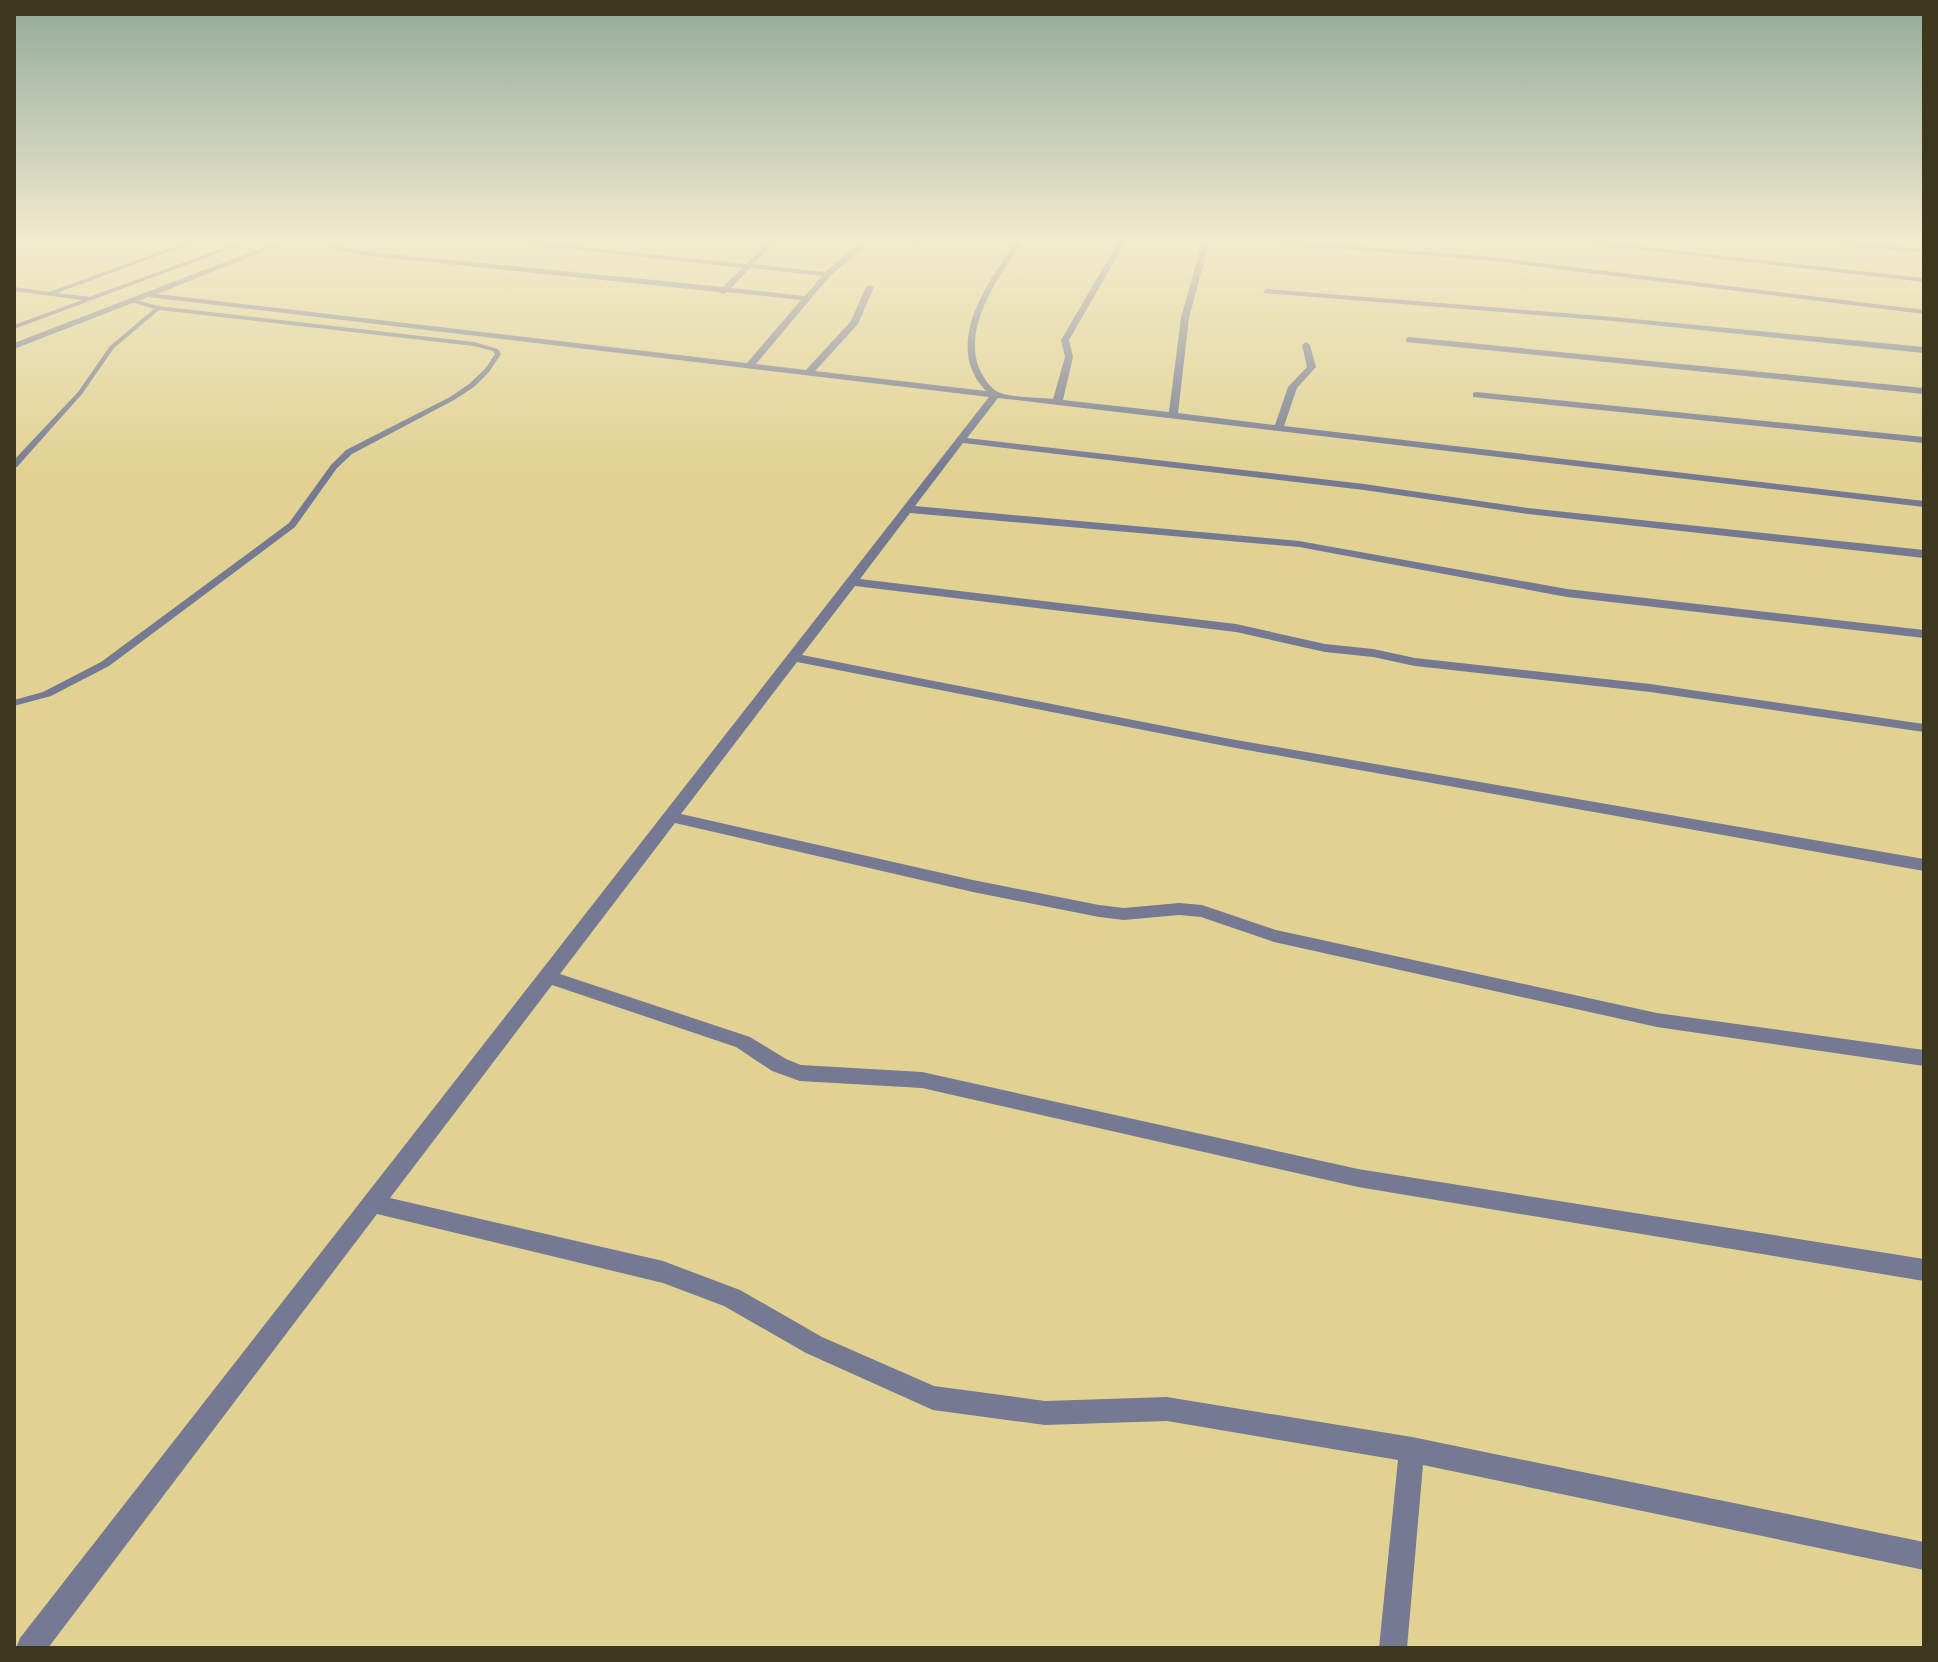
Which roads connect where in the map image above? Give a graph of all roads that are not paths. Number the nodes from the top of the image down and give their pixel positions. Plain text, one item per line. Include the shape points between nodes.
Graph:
1 (43, 317) edge
2 (93, 317) edge
3 (148, 317) edge
4 (233, 317) edge
5 (331, 317) edge
6 (790, 317) edge
7 (857, 317) edge
8 (978, 317) edge
9 (1079, 317) edge
10 (1185, 317) edge
11 (1583, 317) edge
12 (14, 327) edge
13 (1409, 340) dead end
14 (1306, 345) dead end
15 (14, 346) edge
16 (1924, 350) edge
17 (749, 366) junction
18 (808, 373) junction
19 (1924, 391) edge
20 (995, 395) junction
21 (1476, 395) dead end
22 (1057, 403) junction
23 (1173, 416) junction
24 (1279, 427) junction
25 (960, 440) junction
26 (1924, 440) edge
27 (14, 465) edge
28 (1924, 504) edge
29 (907, 509) junction
30 (1924, 554) edge
31 (850, 582) junction
32 (1924, 634) edge
33 (793, 657) junction
34 (14, 703) edge
35 (1924, 728) edge
36 (668, 816) junction
37 (1924, 865) edge
38 (546, 976) junction
39 (1924, 1058) edge
40 (370, 1203) junction
41 (1924, 1270) edge
42 (1412, 1450) junction
43 (1924, 1556) edge
44 (30, 1648) edge
45 (1393, 1648) edge

1 - 12 lane
2 - 15 street
3 - 27 lane via 112,347 80,393
4 - 34 lane via 474,344 498,354 474,383 343,456 292,525 105,664 47,694
5 - 17 street
6 - 17 street
7 - 18 street
8 - 20 street via 969,357 980,382
9 - 22 street via 1065,340 1069,357
10 - 23 street
11 - 16 street
13 - 19 street
14 - 24 street via 1312,367 1293,387
17 - 18 street
18 - 20 street
20 - 22 street
20 - 25 street
21 - 26 street
22 - 23 street
23 - 24 street
24 - 28 street
25 - 29 street
25 - 30 street
29 - 31 street
29 - 32 street via 1299,544 1567,593
31 - 33 street
31 - 35 street via 1236,628 1415,662 1650,688
33 - 36 street
33 - 37 street via 1225,742
36 - 38 street
36 - 39 street via 1099,911 1202,911 1288,939 1657,1020
38 - 40 street
38 - 41 street via 743,1042 800,1073 922,1080 1358,1178
40 - 42 street via 663,1272 732,1298 814,1345 933,1398 1045,1413 1167,1409
40 - 44 street
42 - 43 street
42 - 45 street

